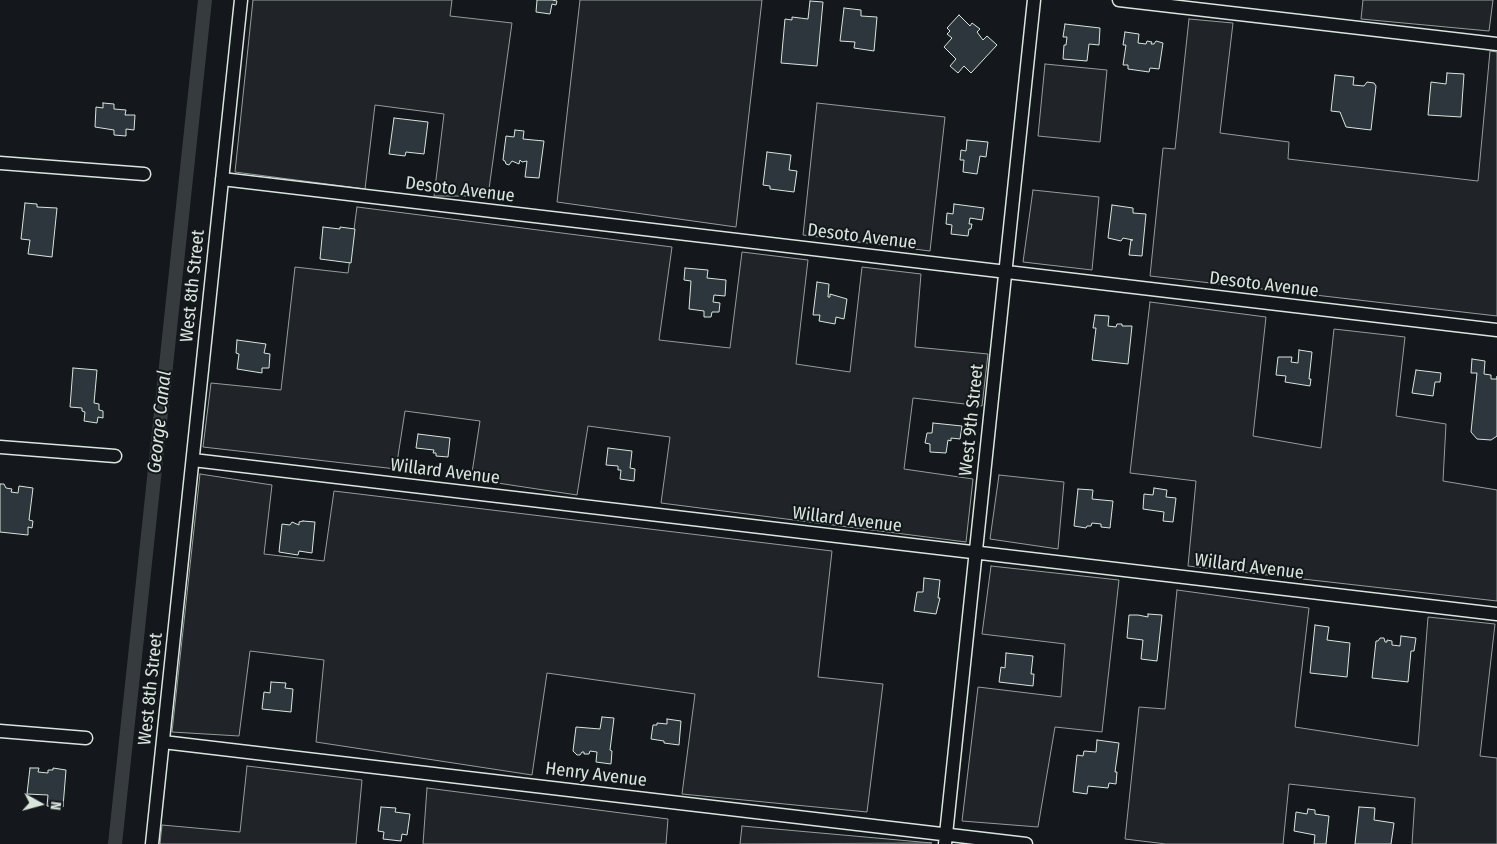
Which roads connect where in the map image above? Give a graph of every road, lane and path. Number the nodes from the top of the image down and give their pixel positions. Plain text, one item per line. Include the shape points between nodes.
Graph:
1 (242, 0) edge
2 (1034, 0) edge
3 (1119, 0) edge
4 (1497, 44) edge
5 (0, 163) edge
6 (144, 174) dead end
7 (222, 179) junction
8 (1005, 272) junction
9 (1497, 330) edge
10 (0, 447) edge
11 (115, 456) dead end
12 (193, 460) junction
13 (975, 552) junction
14 (1497, 614) edge
15 (0, 731) edge
16 (86, 738) dead end
17 (162, 742) junction
18 (945, 839) edge
19 (152, 844) edge
20 (1026, 844) edge

1 - 7 street, West 8th Street
2 - 8 street, West 9th Street
3 - 4 street
5 - 6 street
7 - 8 street, Desoto Avenue
7 - 12 street, West 8th Street
8 - 9 street, Desoto Avenue
8 - 13 street, West 9th Street
10 - 11 street
12 - 13 street, Willard Avenue
12 - 17 street, West 8th Street
13 - 14 street, Willard Avenue
13 - 18 street, West 9th Street
15 - 16 street
17 - 18 street, Henry Avenue
17 - 19 street, West 8th Street
18 - 20 street, Henry Avenue

